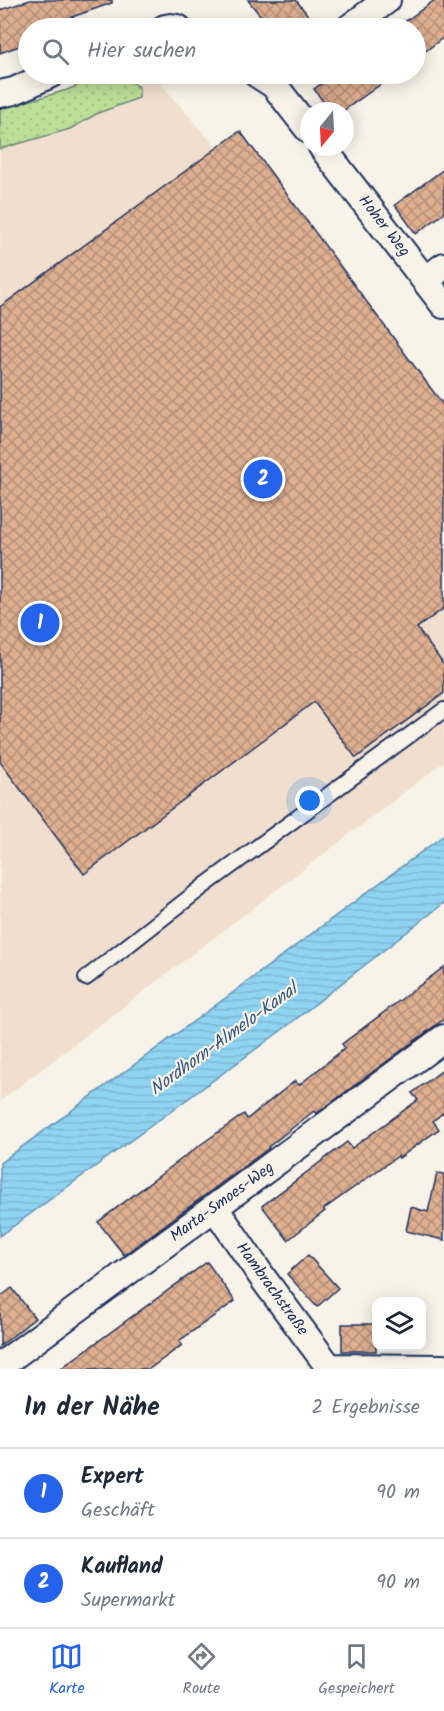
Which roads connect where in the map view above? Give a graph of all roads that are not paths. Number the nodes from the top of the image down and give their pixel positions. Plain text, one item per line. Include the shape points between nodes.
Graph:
1 (387, 0) edge
2 (363, 18) edge
3 (29, 84) edge
4 (278, 84) edge
5 (0, 94) edge
6 (300, 117) edge
7 (330, 156) edge
8 (435, 273) edge
9 (444, 305) edge
10 (444, 710) edge
11 (86, 978) dead end
12 (444, 1038) edge
13 (215, 1208) junction
14 (0, 1366) edge
15 (328, 1368) edge
16 (444, 1368) edge

1 - 2 street
3 - 5 street
4 - 6 street
7 - 8 street, Hoher Weg
8 - 9 street, Hoher Weg
10 - 11 lane
12 - 13 street, Marta-Smoes-Weg
13 - 14 street, Marta-Smoes-Weg
13 - 15 street, Hambrachstraße
15 - 16 street

